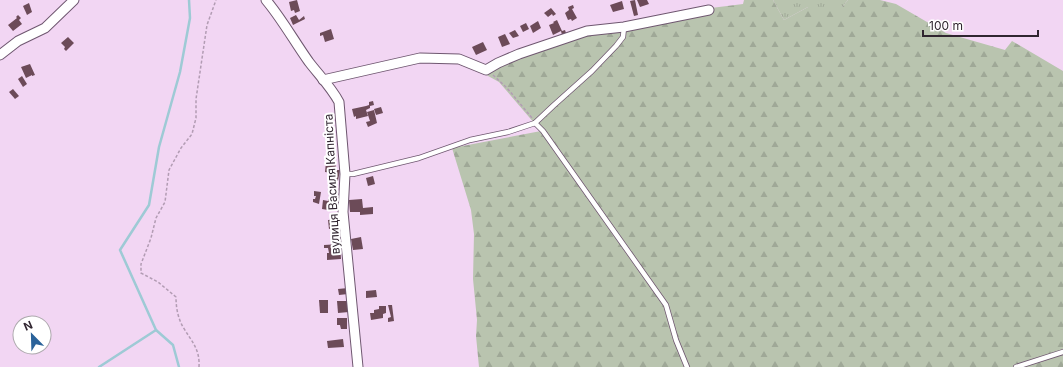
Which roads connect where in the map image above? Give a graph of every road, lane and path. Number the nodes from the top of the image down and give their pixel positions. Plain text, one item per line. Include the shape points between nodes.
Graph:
1 (74, 0) edge
2 (216, 0) edge
3 (266, 0) edge
4 (709, 10) dead end
5 (624, 26) junction
6 (0, 55) edge
7 (486, 70) junction
8 (323, 80) junction
9 (536, 123) junction
10 (344, 174) junction
11 (1063, 352) edge
12 (199, 367) edge
13 (358, 367) edge
14 (687, 367) edge
15 (1016, 367) edge

1 - 6 street via 45,28 18,41
2 - 12 path via 207,25 192,134 169,170 165,202 156,218 141,264 141,273 158,282 176,297 177,313 197,349
3 - 8 street, вулиця Василя Капніста
4 - 5 street
5 - 7 street via 586,31 519,54
5 - 9 lane via 623,37 606,56
7 - 8 street via 459,59 420,58
7 - 9 path via 507,88
8 - 10 street, вулиця Василя Капніста via 339,102
9 - 10 lane via 470,140 419,158
9 - 14 lane via 666,305
10 - 13 street, вулиця Василя Капніста via 343,212
11 - 15 lane

